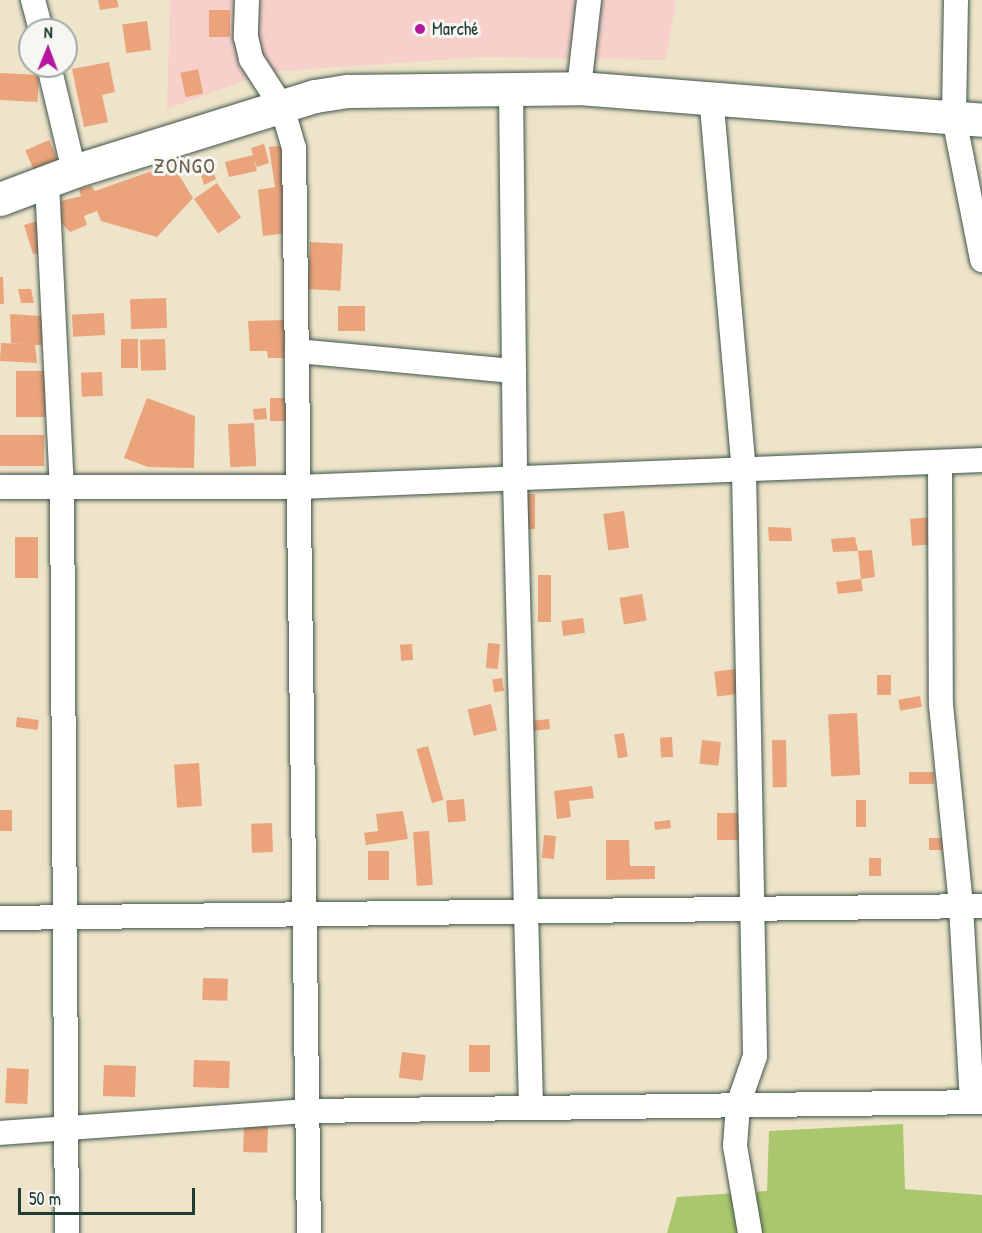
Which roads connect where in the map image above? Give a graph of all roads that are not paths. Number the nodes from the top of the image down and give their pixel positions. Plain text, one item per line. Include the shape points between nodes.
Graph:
1 (33, 0) edge
2 (247, 0) edge
3 (589, 0) edge
4 (956, 0) edge
5 (37, 18) edge
6 (50, 78) edge
7 (511, 87) junction
8 (579, 88) junction
9 (711, 95) junction
10 (282, 107) junction
11 (968, 119) edge
12 (60, 177) junction
13 (0, 200) edge
14 (982, 260) edge
15 (297, 351) junction
16 (514, 371) junction
17 (982, 460) edge
18 (940, 462) junction
19 (744, 470) junction
20 (515, 478) junction
21 (0, 487) edge
22 (62, 487) junction
23 (298, 487) junction
24 (972, 906) edge
25 (752, 909) junction
26 (525, 912) junction
27 (305, 915) junction
28 (65, 917) junction
29 (0, 918) edge
30 (977, 1102) edge
31 (738, 1105) junction
32 (531, 1108) junction
33 (308, 1111) junction
34 (66, 1131) junction
35 (0, 1133) edge
36 (67, 1233) edge
37 (309, 1233) edge
38 (750, 1233) edge

1 - 5 street
2 - 10 street via 246,37 251,59
3 - 8 street
4 - 11 street
6 - 12 street
7 - 8 main road
7 - 10 main road via 348,91
7 - 16 street
8 - 9 main road
9 - 11 main road
9 - 19 street
10 - 12 main road
10 - 15 street via 294,148
11 - 14 street
12 - 13 main road
12 - 22 street
15 - 16 street
15 - 23 street
16 - 20 street
17 - 18 street
18 - 19 street
18 - 24 street via 941,705
19 - 20 street
19 - 25 street
20 - 23 street
20 - 26 street
21 - 22 street
22 - 23 street
22 - 28 street
23 - 27 street
24 - 25 street
24 - 30 street
25 - 26 street
25 - 31 street via 755,1056
26 - 27 street
26 - 32 street
27 - 28 street
27 - 33 street
28 - 29 street
28 - 34 street
30 - 31 street
31 - 32 street
31 - 38 street via 735,1146
32 - 33 street
33 - 34 street
33 - 37 street
34 - 35 street
34 - 36 street

